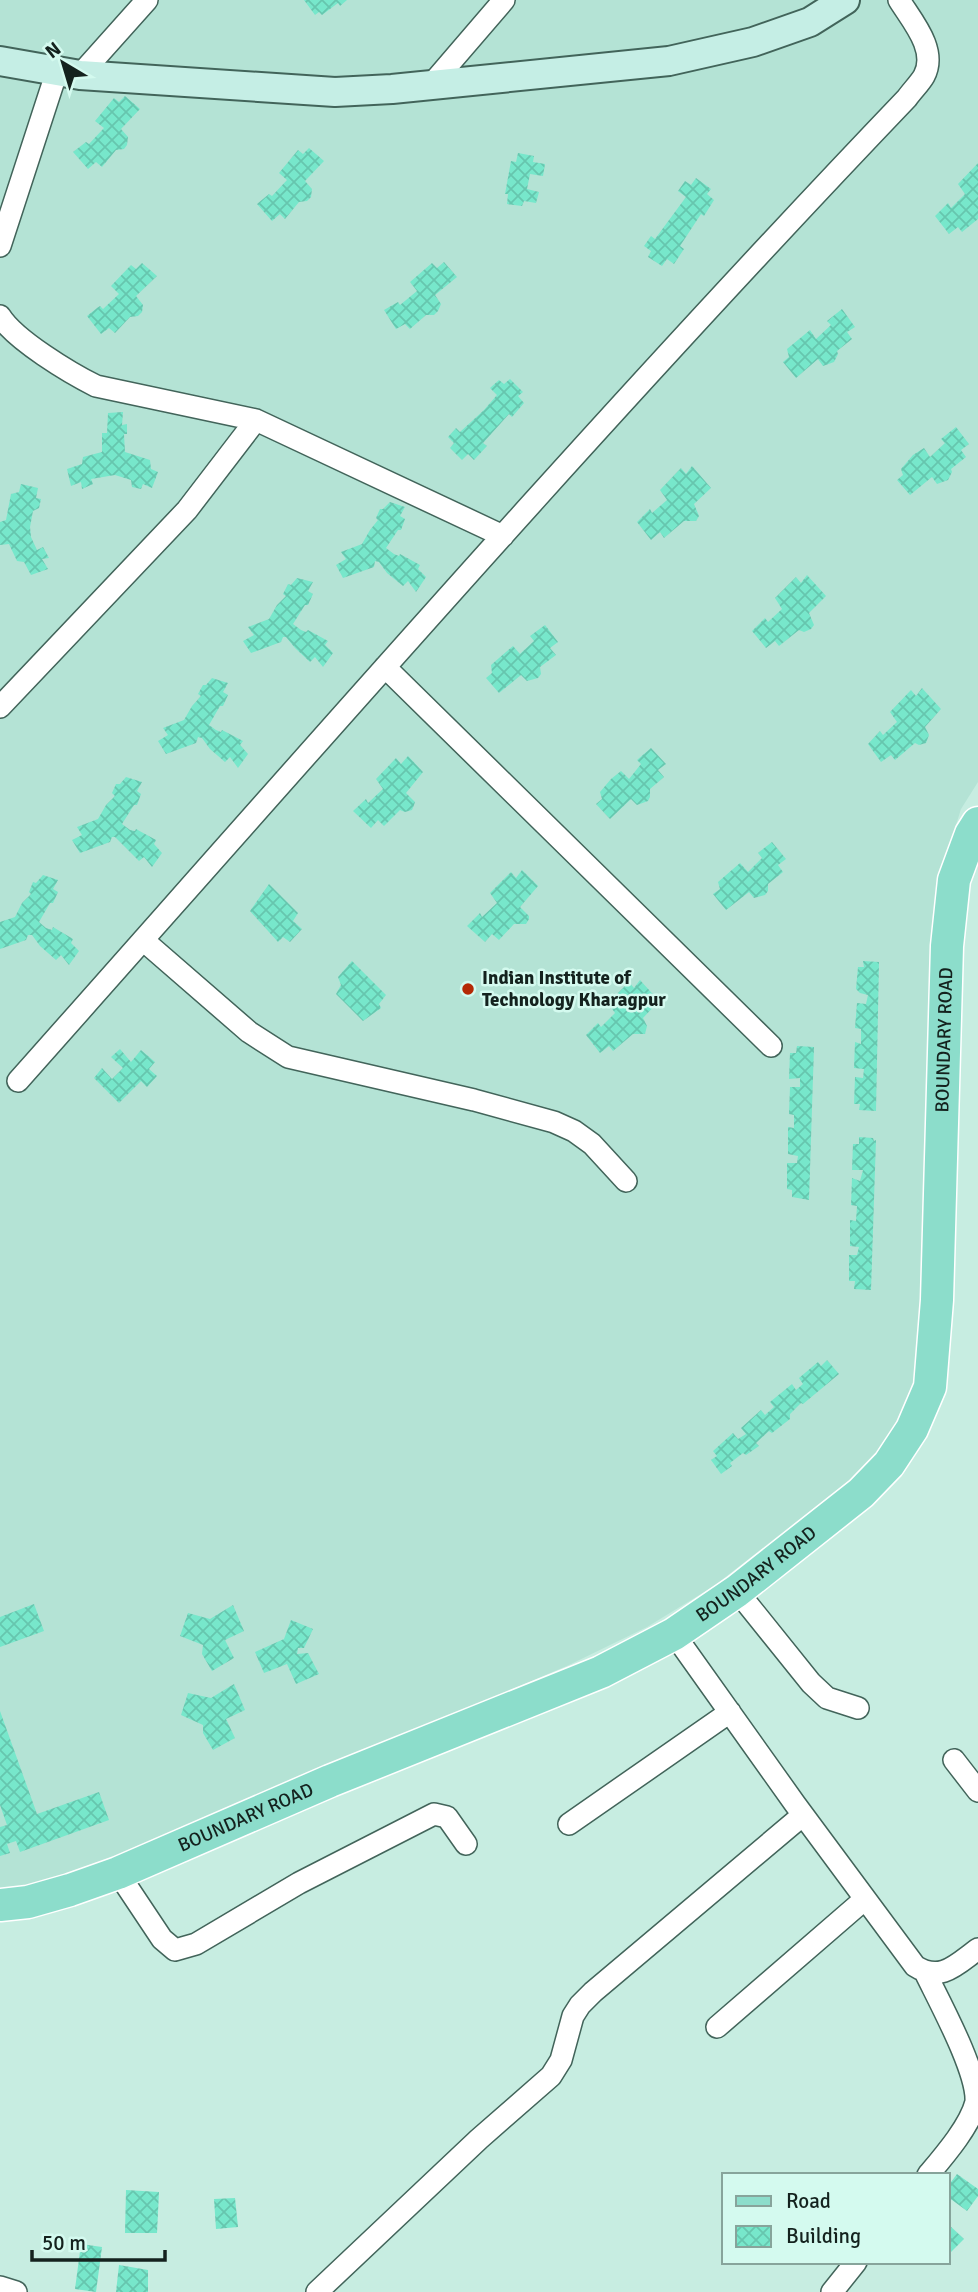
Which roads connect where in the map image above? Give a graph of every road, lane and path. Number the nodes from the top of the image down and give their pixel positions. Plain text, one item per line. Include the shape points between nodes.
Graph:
1 (148, 0) edge
2 (504, 0) edge
3 (845, 0) edge
4 (899, 0) edge
5 (0, 61) edge
6 (69, 73) junction
7 (431, 85) junction
8 (0, 246) edge
9 (0, 316) edge
10 (256, 420) junction
11 (503, 536) junction
12 (385, 667) junction
13 (0, 707) edge
14 (978, 823) edge
15 (143, 940) junction
16 (771, 1046) dead end
17 (18, 1081) dead end
18 (626, 1181) dead end
19 (737, 1591) junction
20 (674, 1634) junction
21 (858, 1708) dead end
22 (730, 1712) junction
23 (954, 1760) dead end
24 (978, 1791) edge
25 (803, 1815) junction
26 (569, 1824) dead end
27 (466, 1844) dead end
28 (118, 1872) junction
29 (865, 1899) junction
30 (0, 1905) edge
31 (978, 1949) edge
32 (925, 1972) junction
33 (717, 2027) dead end
34 (929, 2173) edge
35 (854, 2264) edge
36 (0, 2287) edge
37 (16, 2292) edge
38 (317, 2292) edge
39 (832, 2292) edge

1 - 6 street
2 - 7 street
3 - 7 street via 810,22 753,42 669,61
4 - 11 street via 925,43 925,74
5 - 6 street
6 - 7 street via 335,92
6 - 8 street
9 - 10 street via 18,336 96,386
10 - 11 street
10 - 13 street via 187,510
11 - 12 street
12 - 15 street
12 - 16 street
14 - 19 main road, BOUNDARY ROAD via 954,880 947,946 937,1300 930,1387 912,1429 889,1464 861,1493
15 - 17 street
15 - 18 street via 249,1032 288,1057 554,1122 592,1144
19 - 20 main road, BOUNDARY ROAD
19 - 21 street via 811,1683 827,1698
20 - 22 street
20 - 28 main road, BOUNDARY ROAD via 601,1672
22 - 25 street
22 - 26 street
23 - 24 street
25 - 29 street
25 - 38 street via 580,2005 551,2076
27 - 28 street via 447,1817 434,1814 299,1883 196,1944 176,1950 162,1939
28 - 30 main road, BOUNDARY ROAD via 70,1891
29 - 32 street via 915,1966
29 - 33 street
31 - 32 street via 945,1971
32 - 34 street via 977,2081 971,2117
35 - 39 street
36 - 37 street

